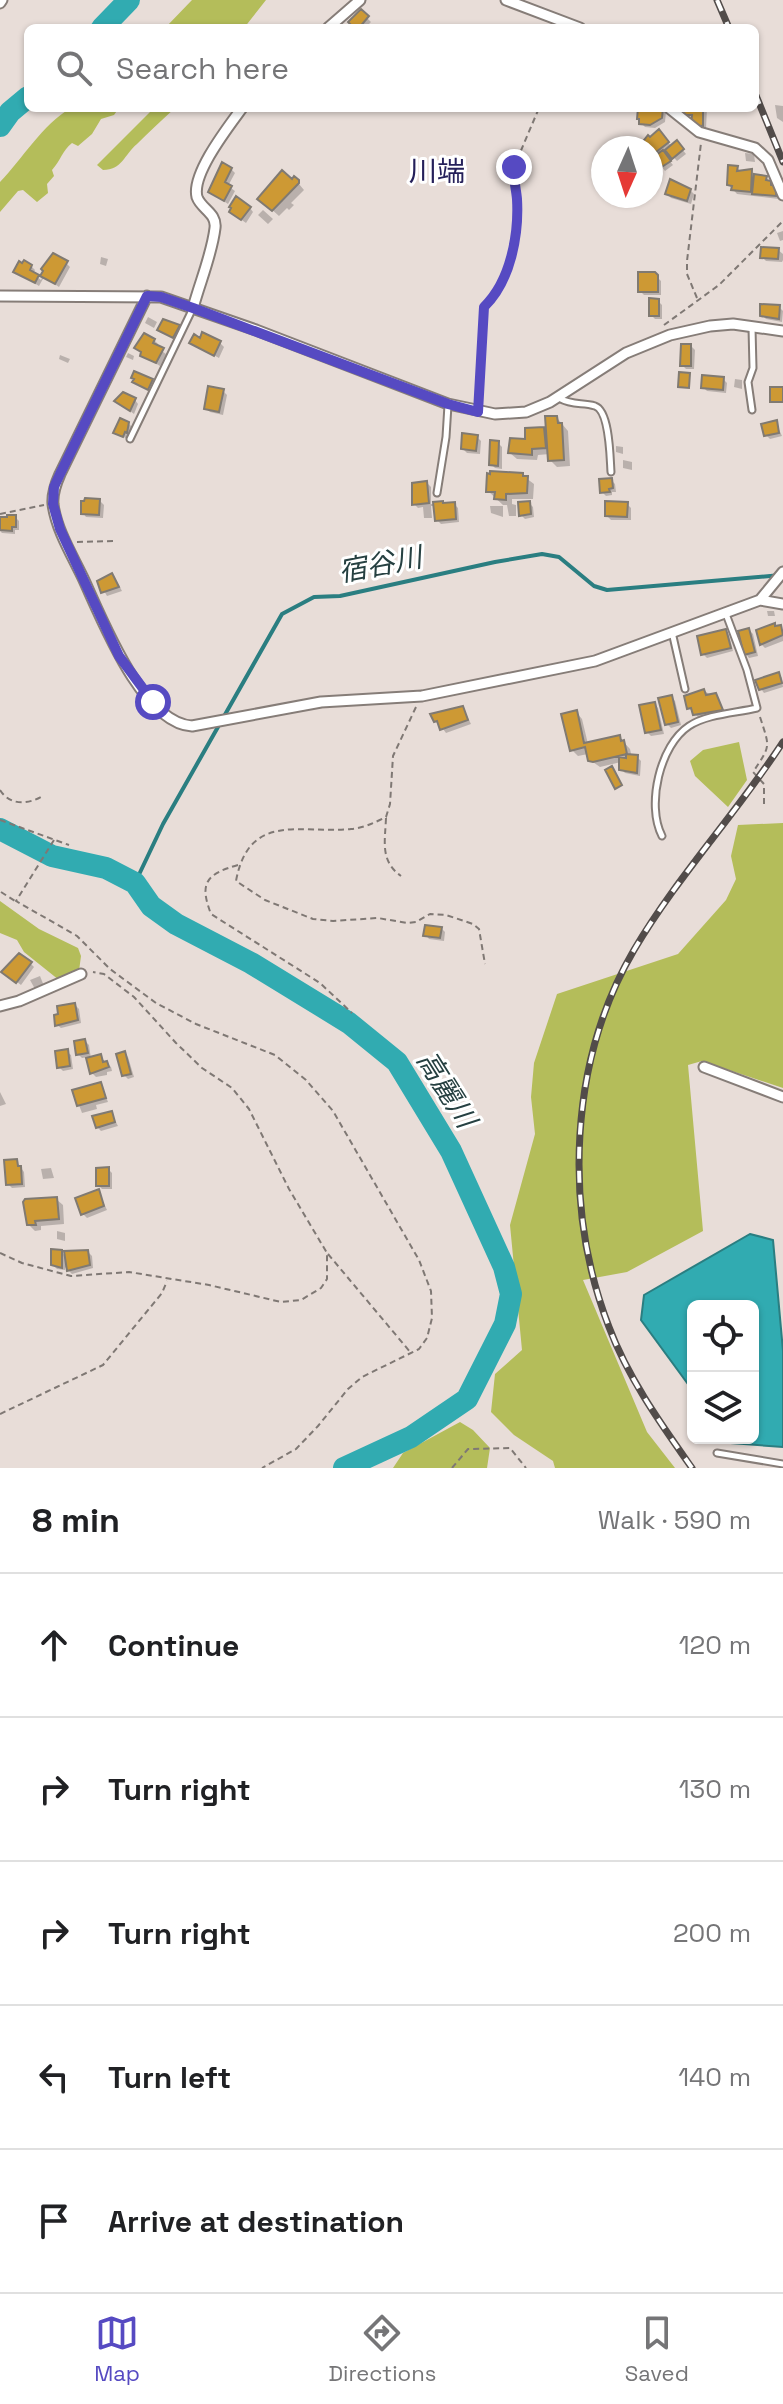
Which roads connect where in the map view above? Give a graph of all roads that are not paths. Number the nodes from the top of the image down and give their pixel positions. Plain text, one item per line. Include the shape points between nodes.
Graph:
1 (360, 0) edge
2 (506, 0) edge
3 (333, 24) edge
4 (569, 24) edge
5 (239, 112) edge
6 (673, 112) edge
7 (783, 195) edge
8 (0, 296) edge
9 (147, 296) junction
10 (193, 308) junction
11 (752, 327) junction
12 (783, 331) edge
13 (559, 398) junction
14 (448, 404) junction
15 (752, 410) dead end
16 (130, 439) dead end
17 (611, 472) dead end
18 (437, 493) dead end
19 (780, 576) edge
20 (760, 600) junction
21 (783, 604) edge
22 (725, 613) junction
23 (672, 632) junction
24 (685, 689) dead end
25 (662, 836) dead end
26 (81, 974) road end
27 (0, 1006) edge
28 (704, 1067) dead end
29 (783, 1097) edge
30 (717, 1453) dead end
31 (783, 1464) edge

1 - 3 street
2 - 4 street
5 - 10 street via 213,147 197,186 198,200 212,215 215,229
6 - 7 street via 704,134 755,148 768,160
8 - 9 street
9 - 10 street
9 - 23 street via 54,487 53,504 119,656 153,702 182,726 321,702 422,696 595,661
10 - 14 street
10 - 16 lane
11 - 12 street
11 - 13 street via 710,326 645,343
11 - 15 lane
13 - 14 street via 526,412 495,414
13 - 17 lane via 601,410
14 - 18 lane
19 - 20 street
20 - 21 street
20 - 22 street
22 - 23 street
22 - 25 lane via 757,708 692,723 679,733 668,750 656,796
23 - 24 lane
26 - 27 street
28 - 29 street
30 - 31 lane

